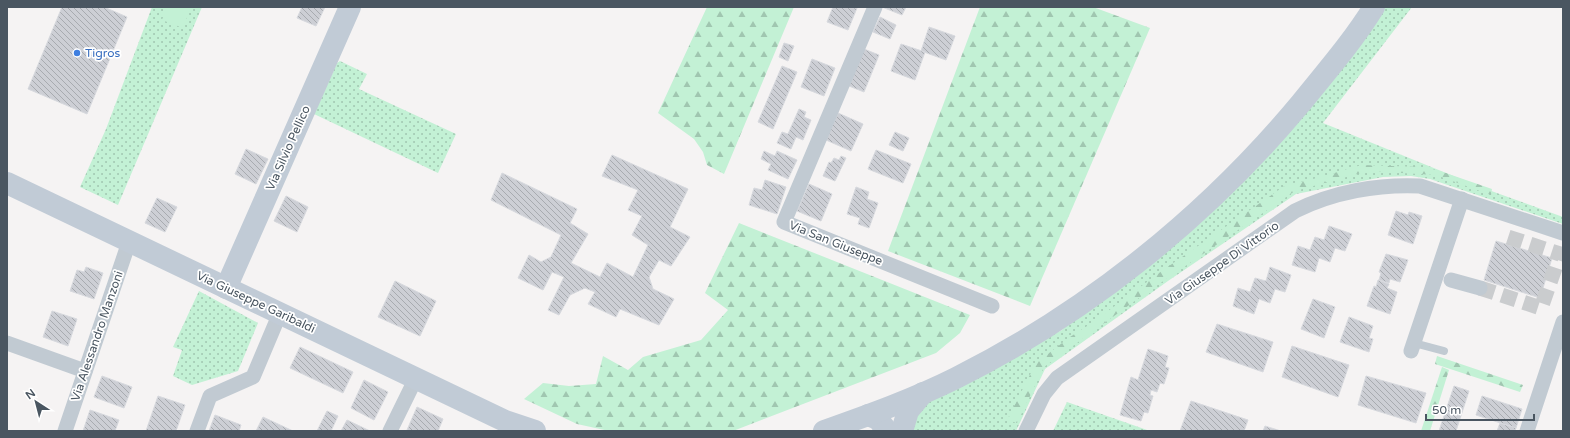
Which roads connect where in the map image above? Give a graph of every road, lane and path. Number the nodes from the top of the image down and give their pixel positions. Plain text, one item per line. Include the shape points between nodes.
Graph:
1 (350, 7) edge
2 (875, 7) edge
3 (1374, 7) edge
4 (7, 183) edge
5 (1462, 199) junction
6 (1563, 233) edge
7 (129, 242) junction
8 (1436, 275) junction
9 (1451, 280) joint
10 (226, 288) junction
11 (1480, 288) tunnel mouth
12 (992, 306) dead end
13 (280, 313) junction
14 (1563, 322) edge
15 (7, 343) edge
16 (1414, 343) joint
17 (1444, 352) dead end
18 (85, 371) junction
19 (416, 378) junction
20 (924, 392) junction
21 (868, 415) junction
22 (510, 426) edge
23 (64, 431) edge
24 (197, 431) edge
25 (390, 431) edge
26 (535, 431) edge
27 (824, 431) edge
28 (887, 431) edge
29 (902, 431) edge
30 (1026, 431) edge
31 (1527, 431) edge

1 - 10 street, Via Silvio Pellico
2 - 12 street, Via San Giuseppe via 784,222
3 - 20 street via 1282,126 1185,222 1134,265 1026,340
4 - 7 street, Via Giuseppe Garibaldi
5 - 6 street, Via Giuseppe Di Vittorio
5 - 8 street
5 - 30 street, Via Giuseppe Di Vittorio via 1420,186 1391,185 1314,202 1295,211 1057,378 1044,394
7 - 10 street, Via Giuseppe Garibaldi
7 - 18 street, Via Alessandro Manzoni
8 - 9 lane
8 - 16 street
9 - 11 street
10 - 13 street, Via Giuseppe Garibaldi
13 - 19 street, Via Giuseppe Garibaldi
13 - 24 street via 253,377 210,396
14 - 31 street
15 - 18 street
16 - 17 lane
18 - 23 street, Via Alessandro Manzoni
19 - 22 street, Via Giuseppe Garibaldi
19 - 25 street
20 - 21 street
20 - 29 street via 908,411
21 - 27 street
21 - 28 street via 878,419
22 - 26 street, Via Giuseppe Garibaldi

